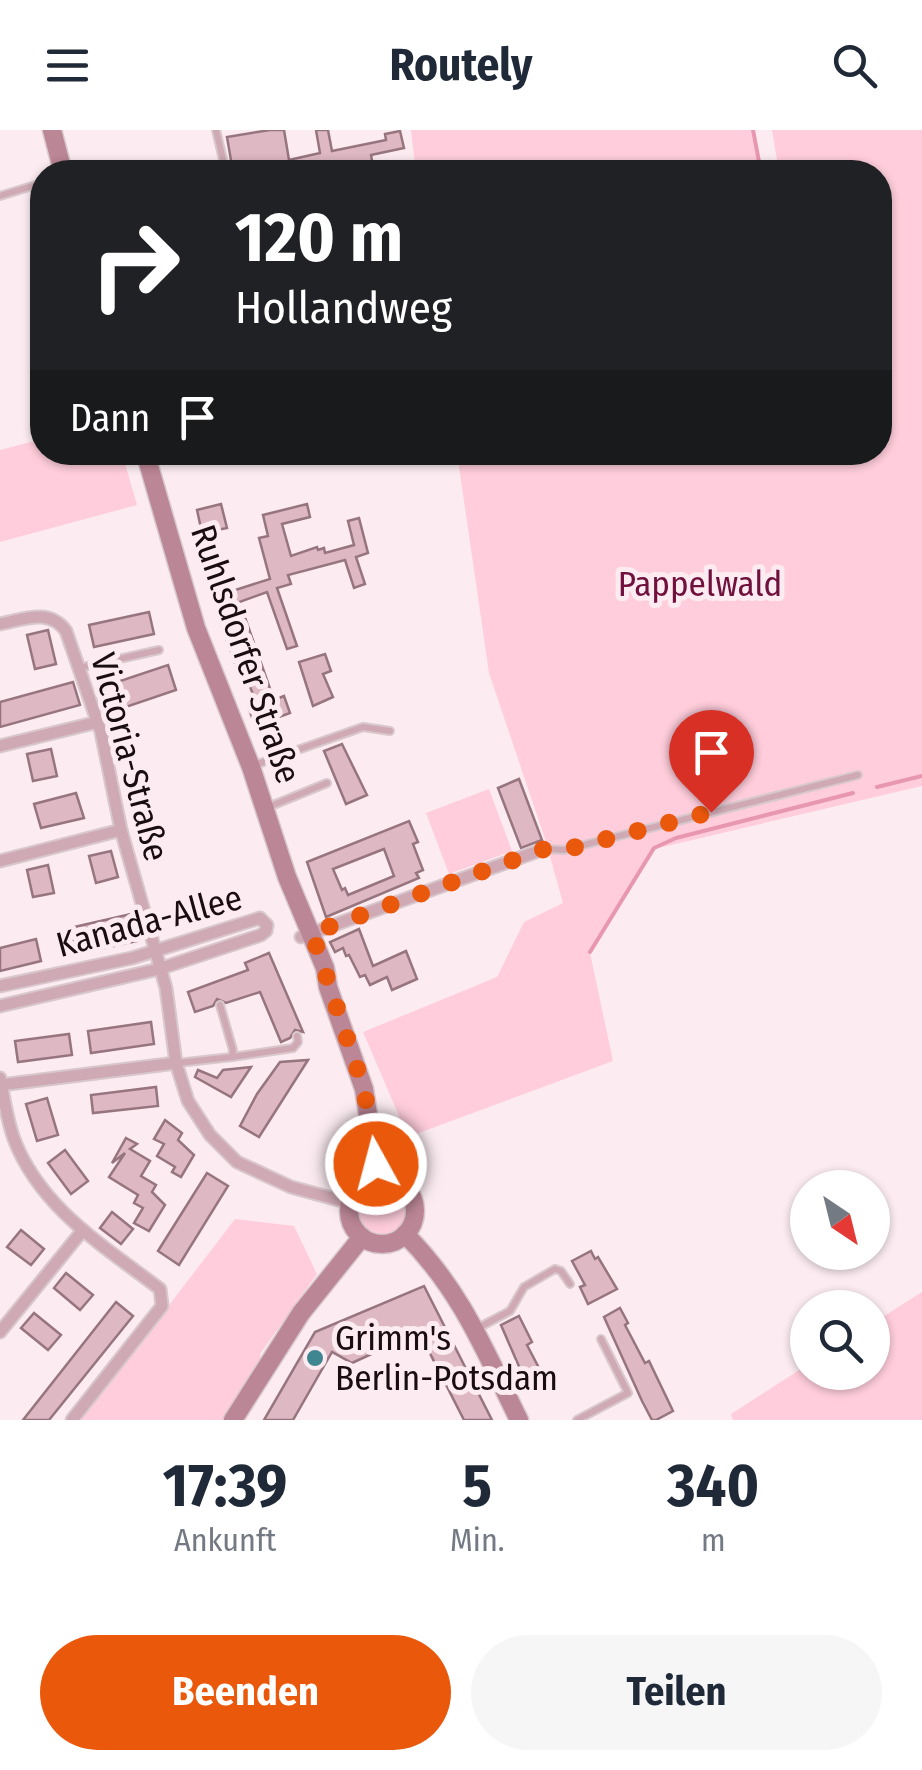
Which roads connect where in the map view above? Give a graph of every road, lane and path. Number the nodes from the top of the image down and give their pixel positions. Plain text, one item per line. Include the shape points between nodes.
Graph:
1 (52, 130) edge
2 (216, 130) edge
3 (60, 160) edge
4 (223, 160) edge
5 (30, 187) edge
6 (0, 196) edge
7 (149, 465) edge
8 (0, 624) edge
9 (159, 650) dead end
10 (79, 668) junction
11 (98, 722) junction
12 (390, 731) dead end
13 (0, 746) edge
14 (251, 767) junction
15 (858, 774) dead end
16 (327, 783) dead end
17 (265, 809) junction
18 (121, 830) junction
19 (544, 849) joint
20 (0, 862) edge
21 (306, 935) junction
22 (155, 952) junction
23 (159, 969) junction
24 (0, 986) edge
25 (220, 1005) dead end
26 (0, 1006) edge
27 (297, 1036) dead end
28 (232, 1056) junction
29 (176, 1063) junction
30 (0, 1083) edge
31 (378, 1178) junction
32 (350, 1203) junction
33 (83, 1230) junction
34 (406, 1234) junction
35 (362, 1237) junction
36 (570, 1284) dead end
37 (474, 1330) junction
38 (0, 1332) edge
39 (601, 1339) dead end
40 (72, 1420) edge
41 (233, 1420) edge
42 (519, 1420) edge
43 (577, 1420) edge

1 - 3 main road
2 - 4 lane
5 - 6 lane
7 - 14 main road, Ruhlsdorfer Straße via 196,628
8 - 10 street, Victoria-Straße via 40,615 58,620
9 - 10 lane
10 - 11 street, Victoria-Straße
11 - 13 street
11 - 18 street, Victoria-Straße
12 - 14 lane via 364,727
14 - 17 main road, Ruhlsdorfer Straße
15 - 19 lane via 564,850
16 - 17 lane
17 - 21 main road, Ruhlsdorfer Straße
18 - 20 street
18 - 22 street, Victoria-Straße
19 - 21 street
21 - 31 main road, Ruhlsdorfer Straße via 325,968 364,1089
22 - 23 street, Victoria-Straße
22 - 23 street, Kanada-Allee via 260,918 267,925 261,935
22 - 24 street, Kanada-Allee
23 - 26 street, Kanada-Allee
23 - 29 street, Victoria-Straße
25 - 28 lane
27 - 28 lane via 292,1048
28 - 29 lane
29 - 30 street
29 - 32 street, Victoria-Straße via 199,1120 237,1162 291,1187
30 - 33 street via 27,1165
31 - 32 main road via 360,1186
31 - 34 main road via 400,1182 410,1193 415,1214
32 - 35 main road via 353,1228
33 - 38 street
33 - 40 street via 160,1289 162,1306
34 - 35 main road via 380,1244
34 - 37 main road via 434,1263
35 - 41 main road via 301,1313
36 - 37 lane via 555,1269 524,1286 510,1311
37 - 42 main road
39 - 43 lane via 628,1393

